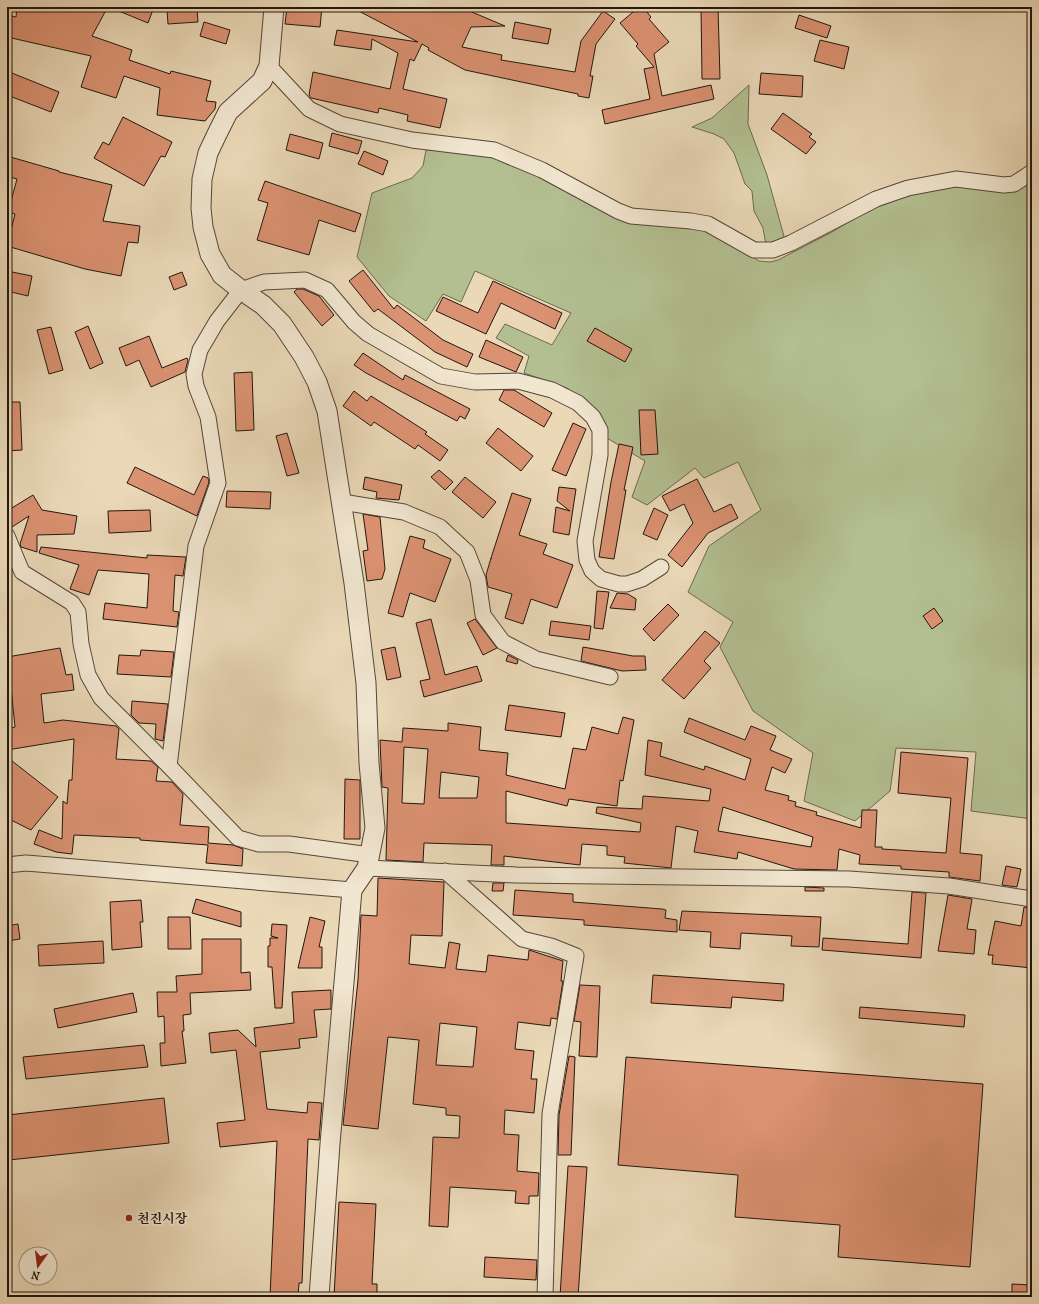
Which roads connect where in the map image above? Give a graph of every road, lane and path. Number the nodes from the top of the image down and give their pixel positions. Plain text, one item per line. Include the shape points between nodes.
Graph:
1 (274, 7) edge
2 (268, 66) junction
3 (1032, 172) edge
4 (241, 290) junction
5 (342, 502) junction
6 (7, 536) edge
7 (661, 568) dead end
8 (610, 677) dead end
9 (169, 766) junction
10 (369, 862) junction
11 (7, 865) edge
12 (445, 871) junction
13 (352, 890) junction
14 (1032, 898) edge
15 (319, 1297) edge
16 (545, 1297) edge

1 - 2 street
2 - 3 street via 309,109 340,124 412,140 494,150 542,170 632,216 691,220 708,224 754,250 773,250 791,243 876,199 908,188 956,179 1014,184
2 - 4 street via 262,81 228,112 208,153 202,179 201,208 210,254 222,275
4 - 5 street via 263,305 282,324 317,382 327,412
4 - 7 street via 264,282 305,280 327,290 354,322 368,334 441,376 475,382 518,381 552,390 578,403 593,417 600,430 600,455 585,541 587,560 592,571 601,579 627,584 642,580
4 - 9 street via 217,321 200,350 194,374 208,416 218,483 196,546
5 - 8 street via 404,512 440,527 467,552 478,580 483,615 503,642 536,659
5 - 10 street via 366,683 375,828
6 - 9 street via 22,572 72,603 78,612 81,644 88,675 101,698
9 - 10 street via 238,838 259,844 288,844
10 - 12 street
10 - 13 street
11 - 13 street via 26,863
12 - 14 street via 516,875 849,879 948,886
12 - 16 street via 522,939 551,946 576,956 550,1114
13 - 15 street

